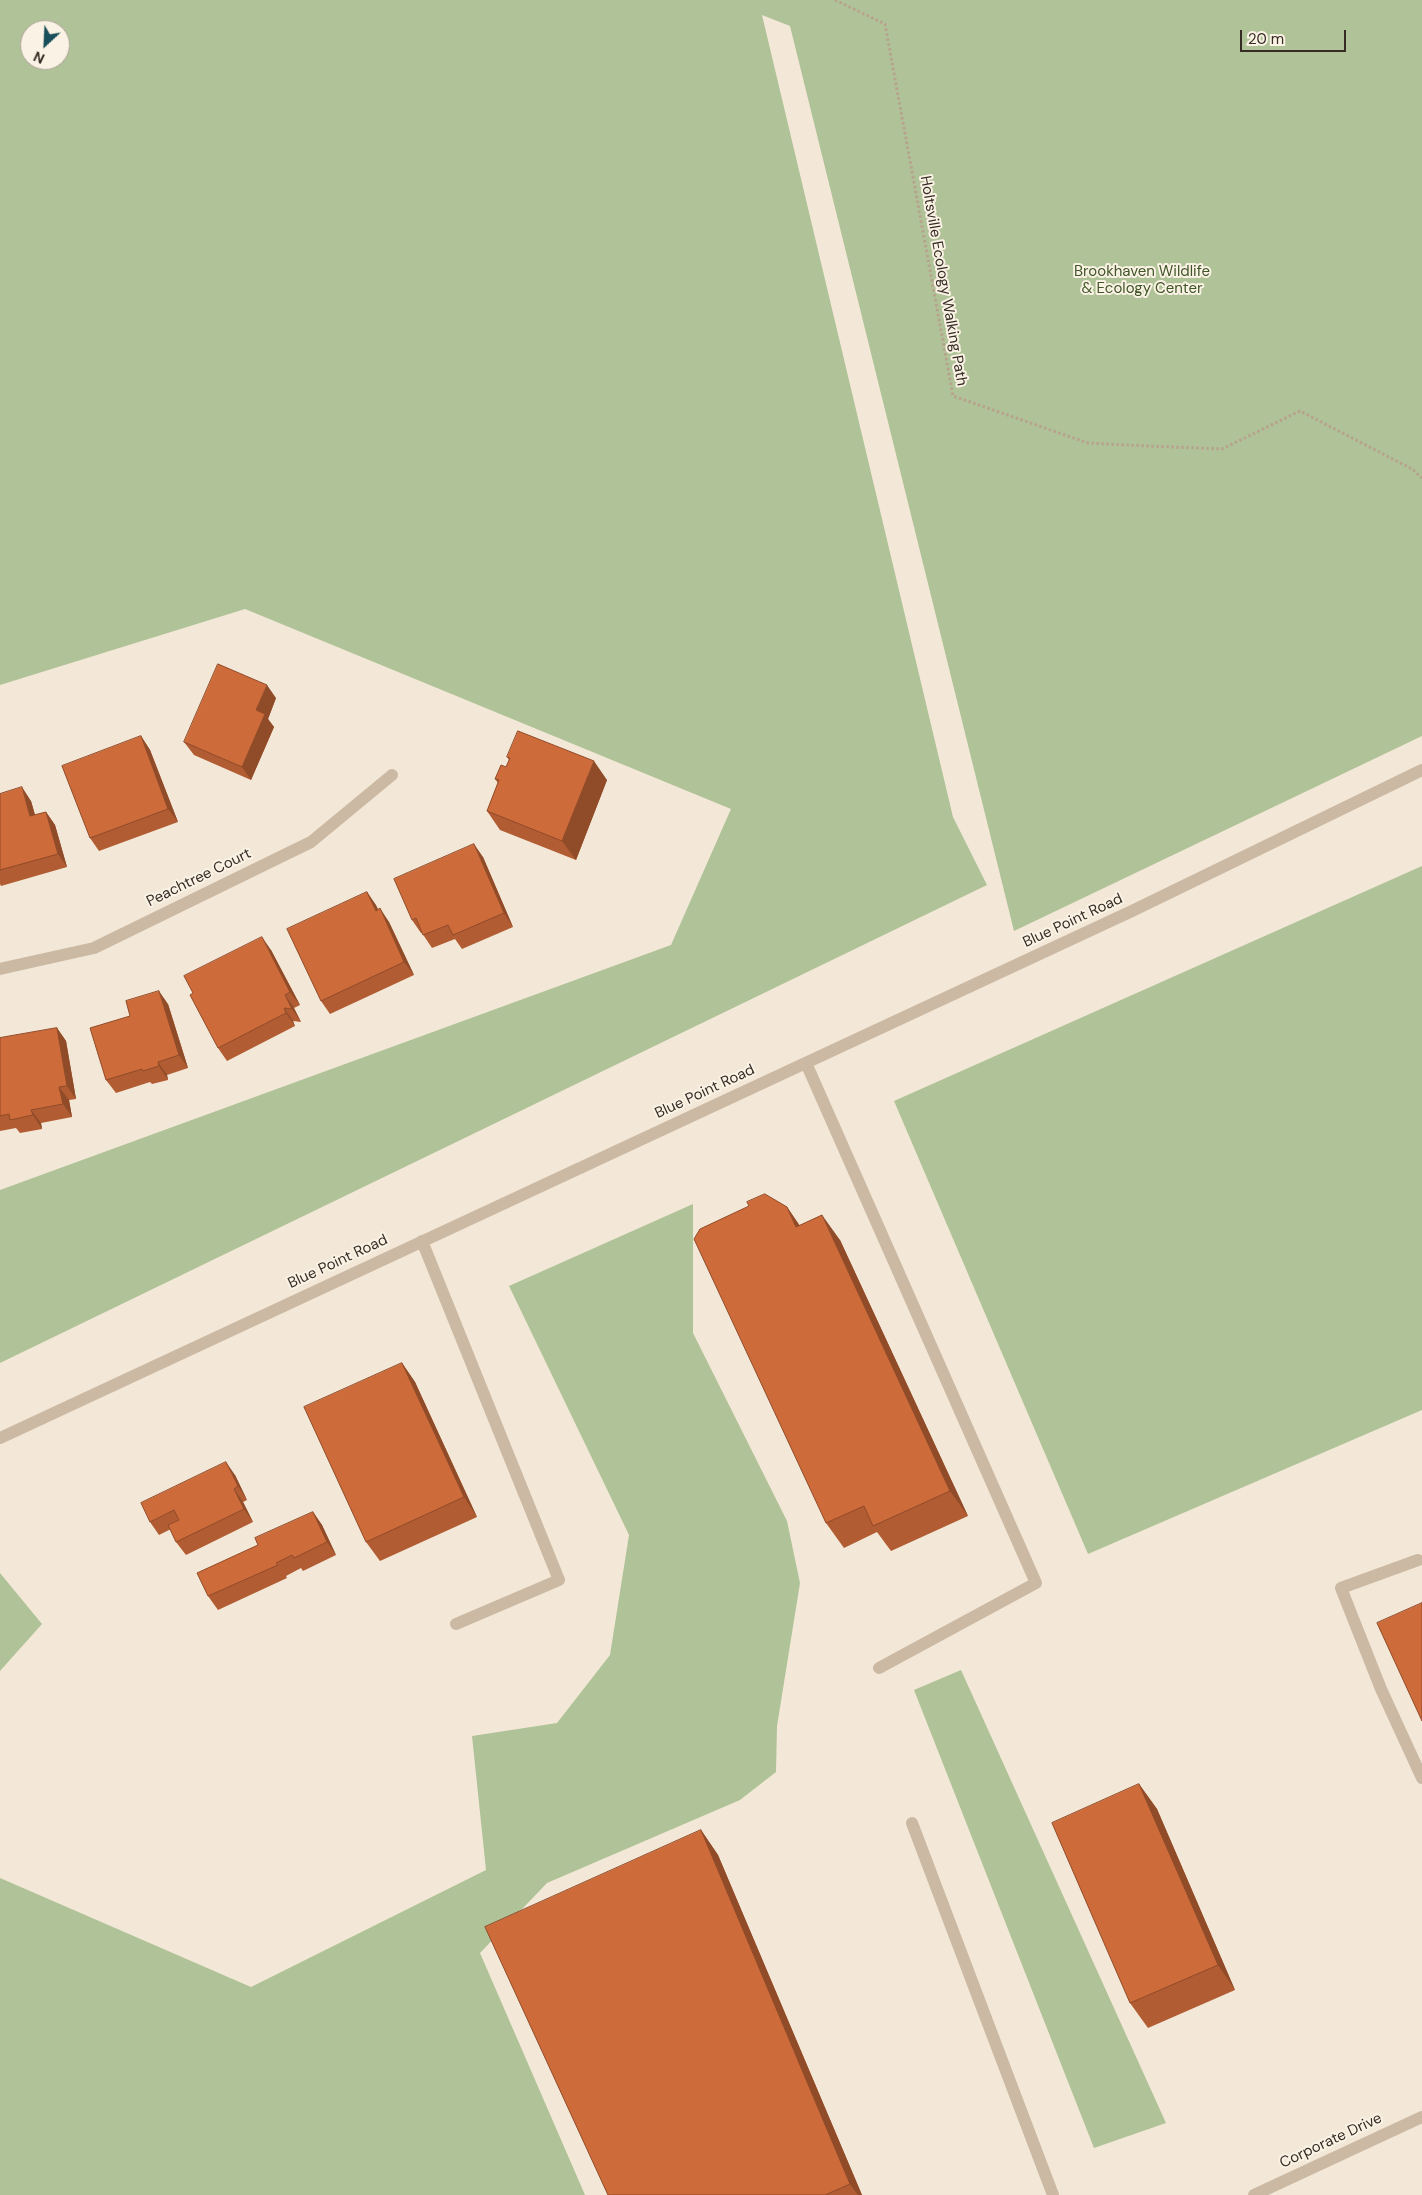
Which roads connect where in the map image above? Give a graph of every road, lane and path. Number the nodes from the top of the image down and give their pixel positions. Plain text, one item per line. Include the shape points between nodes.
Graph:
1 (835, 0) edge
2 (1422, 478) edge
3 (1422, 770) edge
4 (392, 775) dead end
5 (0, 970) edge
6 (806, 1062) junction
7 (422, 1241) junction
8 (0, 1438) edge
9 (1418, 1560) dead end
10 (456, 1624) dead end
11 (879, 1668) dead end
12 (1422, 1778) edge
13 (912, 1823) dead end
14 (1422, 2117) edge
15 (1053, 2195) edge
16 (1254, 2195) edge

1 - 2 path, Holtsville Ecology Walking Path via 885,24 953,396 1088,443 1222,449 1300,411 1412,469
3 - 6 street, Blue Point Road via 1132,912
4 - 5 street, Peachtree Court via 311,842 94,948
6 - 7 street, Blue Point Road
6 - 11 street via 1036,1583
7 - 8 street, Blue Point Road
7 - 10 street via 559,1580
9 - 12 street via 1341,1588 1381,1689
13 - 15 street
14 - 16 street, Corporate Drive

